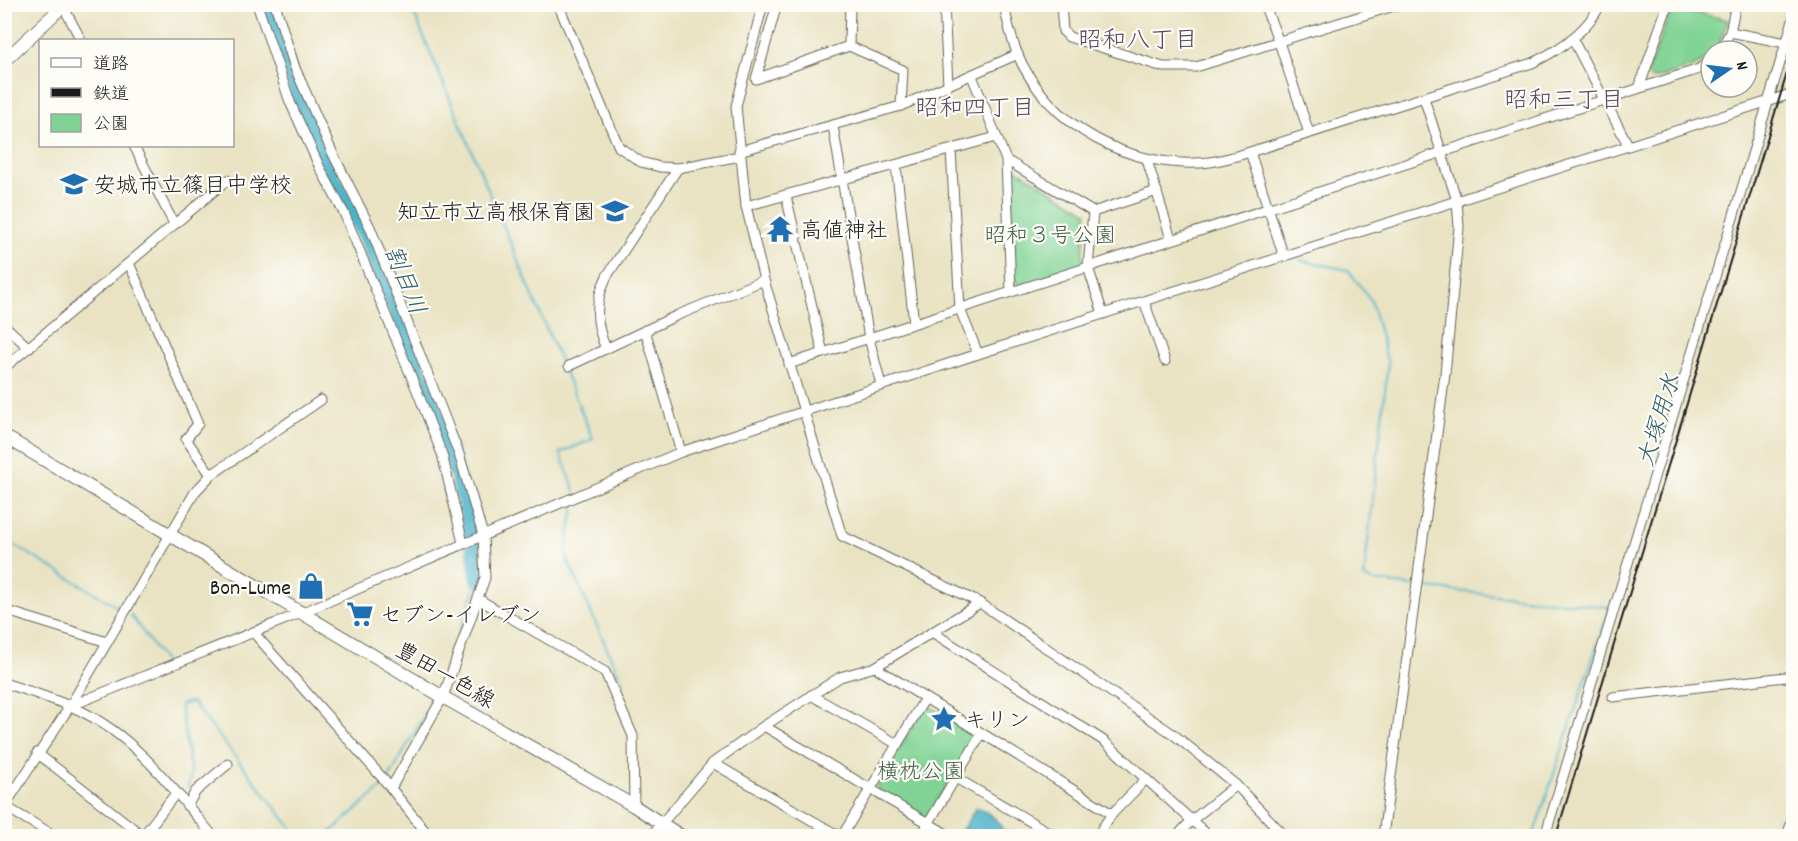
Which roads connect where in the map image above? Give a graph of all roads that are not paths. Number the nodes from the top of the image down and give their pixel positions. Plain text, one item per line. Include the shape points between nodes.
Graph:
1 (257, 4) edge
2 (275, 4) edge
3 (558, 4) edge
4 (763, 4) edge
5 (777, 4) edge
6 (850, 4) edge
7 (944, 4) edge
8 (1004, 4) edge
9 (1061, 4) edge
10 (1264, 4) edge
11 (1401, 4) edge
12 (1601, 4) edge
13 (1668, 4) edge
14 (1736, 4) edge
15 (64, 5) edge
16 (1794, 17) edge
17 (1730, 32) junction
18 (1572, 38) junction
19 (81, 39) edge
20 (1726, 39) edge
21 (1279, 42) junction
22 (1786, 43) junction
23 (849, 46) junction
24 (1018, 54) junction
25 (4, 61) edge
26 (1699, 69) edge
27 (972, 76) junction
28 (948, 86) junction
29 (1639, 88) junction
30 (1794, 93) edge
31 (1424, 98) junction
32 (1605, 99) junction
33 (1769, 101) junction
34 (901, 106) junction
35 (833, 126) junction
36 (1309, 133) junction
37 (996, 137) junction
38 (1628, 145) junction
39 (135, 147) edge
40 (951, 150) junction
41 (1250, 152) junction
42 (1441, 152) junction
43 (739, 154) junction
44 (1006, 160) junction
45 (1147, 160) junction
46 (896, 165) junction
47 (678, 168) junction
48 (842, 179) junction
49 (227, 180) dead end
50 (1157, 191) junction
51 (786, 196) junction
52 (1457, 201) junction
53 (746, 206) junction
54 (1268, 208) junction
55 (1093, 213) junction
56 (174, 224) junction
57 (1172, 239) junction
58 (1284, 257) junction
59 (129, 263) junction
60 (1088, 267) junction
61 (764, 280) junction
62 (1011, 292) junction
63 (1144, 301) junction
64 (960, 309) junction
65 (1103, 314) junction
66 (914, 323) junction
67 (4, 325) edge
68 (645, 330) junction
69 (869, 338) junction
70 (29, 348) junction
71 (606, 349) junction
72 (823, 353) junction
73 (978, 354) junction
74 (1164, 361) dead end
75 (789, 364) junction
76 (569, 366) dead end
77 (4, 368) edge
78 (881, 385) junction
79 (321, 400) dead end
80 (804, 411) junction
81 (4, 436) edge
82 (681, 453) junction
83 (211, 475) junction
84 (483, 535) junction
85 (171, 536) junction
86 (466, 542) junction
87 (478, 598) junction
88 (980, 603) junction
89 (4, 610) edge
90 (301, 613) junction
91 (253, 632) junction
92 (932, 632) junction
93 (107, 642) junction
94 (875, 667) junction
95 (1794, 676) edge
96 (5, 683) edge
97 (439, 694) junction
98 (811, 695) junction
99 (1613, 697) dead end
100 (924, 700) junction
101 (70, 706) junction
102 (764, 726) junction
103 (982, 733) junction
104 (897, 744) junction
105 (37, 753) junction
106 (713, 763) junction
107 (228, 764) dead end
108 (956, 778) junction
109 (1146, 779) junction
110 (388, 785) junction
111 (1236, 785) junction
112 (871, 790) junction
113 (176, 793) junction
114 (187, 806) junction
115 (634, 806) junction
116 (5, 807) edge
117 (1112, 814) junction
118 (1192, 820) junction
119 (1794, 822) edge
120 (660, 824) junction
121 (928, 824) junction
122 (55, 837) edge
123 (143, 837) edge
124 (213, 837) edge
125 (429, 837) edge
126 (651, 837) edge
127 (681, 837) edge
128 (840, 837) edge
129 (921, 837) edge
130 (950, 837) edge
131 (1055, 837) edge
132 (1097, 837) edge
133 (1177, 837) edge
134 (1209, 837) edge
135 (1285, 837) edge
136 (1383, 837) edge
137 (1545, 837) edge
138 (1790, 837) edge

1 - 86 street via 290,102 344,213 442,454
2 - 84 street via 295,68 374,238 459,454
3 - 47 street via 619,147 641,162
4 - 43 street via 736,106
5 - 23 street via 756,79
6 - 23 street
7 - 28 street
8 - 24 street
9 - 21 street via 1063,31 1069,37 1163,67 1196,67
10 - 21 street
11 - 21 street
12 - 18 street via 1593,19
13 - 29 street
14 - 17 street
15 - 19 street
15 - 25 main road
16 - 22 street
17 - 20 street
17 - 22 street
18 - 31 street via 1532,63
18 - 32 street
21 - 36 street
22 - 33 street
23 - 34 street via 903,70
24 - 27 street
24 - 45 street via 1037,87 1082,131
26 - 29 street
27 - 28 street
27 - 37 street
28 - 34 street
29 - 32 street
30 - 33 street
31 - 36 street
31 - 42 street
32 - 38 street
32 - 42 street
33 - 38 street
33 - 137 street
34 - 35 street
35 - 43 street
35 - 48 street
36 - 41 street
37 - 40 street
37 - 44 street
38 - 52 street
39 - 56 street
40 - 46 street
40 - 64 street
41 - 45 street via 1211,162
41 - 54 street
42 - 52 street
42 - 54 street
43 - 47 street
43 - 53 street
44 - 55 street
44 - 62 street
45 - 50 street
46 - 48 street
46 - 66 street
47 - 71 street via 599,292 598,330
48 - 51 street
48 - 69 street
49 - 56 street
50 - 55 street
50 - 57 street
51 - 53 street
51 - 72 street
52 - 58 street
52 - 136 street via 1460,227 1445,374
53 - 61 street
54 - 57 street
54 - 58 street
55 - 60 street
56 - 59 street
57 - 60 street
58 - 63 street
59 - 70 street
59 - 83 street via 198,424 186,439
60 - 62 street
60 - 65 street
61 - 68 street
61 - 75 street
62 - 64 street
63 - 65 street
63 - 74 street
64 - 66 street
64 - 73 street
65 - 73 street
66 - 69 street
67 - 70 street
68 - 71 street
68 - 82 street
69 - 72 street
69 - 78 street
70 - 77 street
71 - 76 street
72 - 75 street
73 - 78 street
75 - 80 street
78 - 80 street
79 - 83 street
80 - 82 street
80 - 88 street via 842,536
81 - 85 main road, 豊田一色線
82 - 84 street
83 - 85 street via 195,492
84 - 86 street
84 - 87 street via 485,578
85 - 90 main road, 豊田一色線
85 - 93 street
86 - 90 street
87 - 97 street
87 - 115 street via 605,672 633,736
88 - 92 street
88 - 111 street via 1173,734
89 - 93 street
90 - 91 street
90 - 97 main road, 豊田一色線
91 - 101 street
91 - 110 street
92 - 94 street
92 - 109 street via 1104,741
93 - 101 street
94 - 98 street via 840,676
94 - 100 street
95 - 99 street
96 - 101 street
97 - 110 street
97 - 115 main road, 豊田一色線
98 - 102 street
98 - 104 street
100 - 103 street
100 - 104 street
101 - 105 street
101 - 113 street via 135,748
102 - 106 street
102 - 112 street
103 - 108 street
103 - 117 street
104 - 112 street
105 - 116 street
105 - 123 street
106 - 120 street
106 - 128 street
107 - 114 street via 196,791
108 - 121 street
108 - 131 street
109 - 117 street
109 - 118 street
110 - 125 street
111 - 118 street
111 - 135 street
112 - 121 street
112 - 128 street
113 - 114 street
113 - 123 street
114 - 124 street
115 - 120 main road, 豊田一色線
116 - 122 street
117 - 132 street
118 - 133 street
118 - 134 street
119 - 138 highway
120 - 126 street
120 - 127 main road, 豊田一色線
121 - 129 street
121 - 130 street

